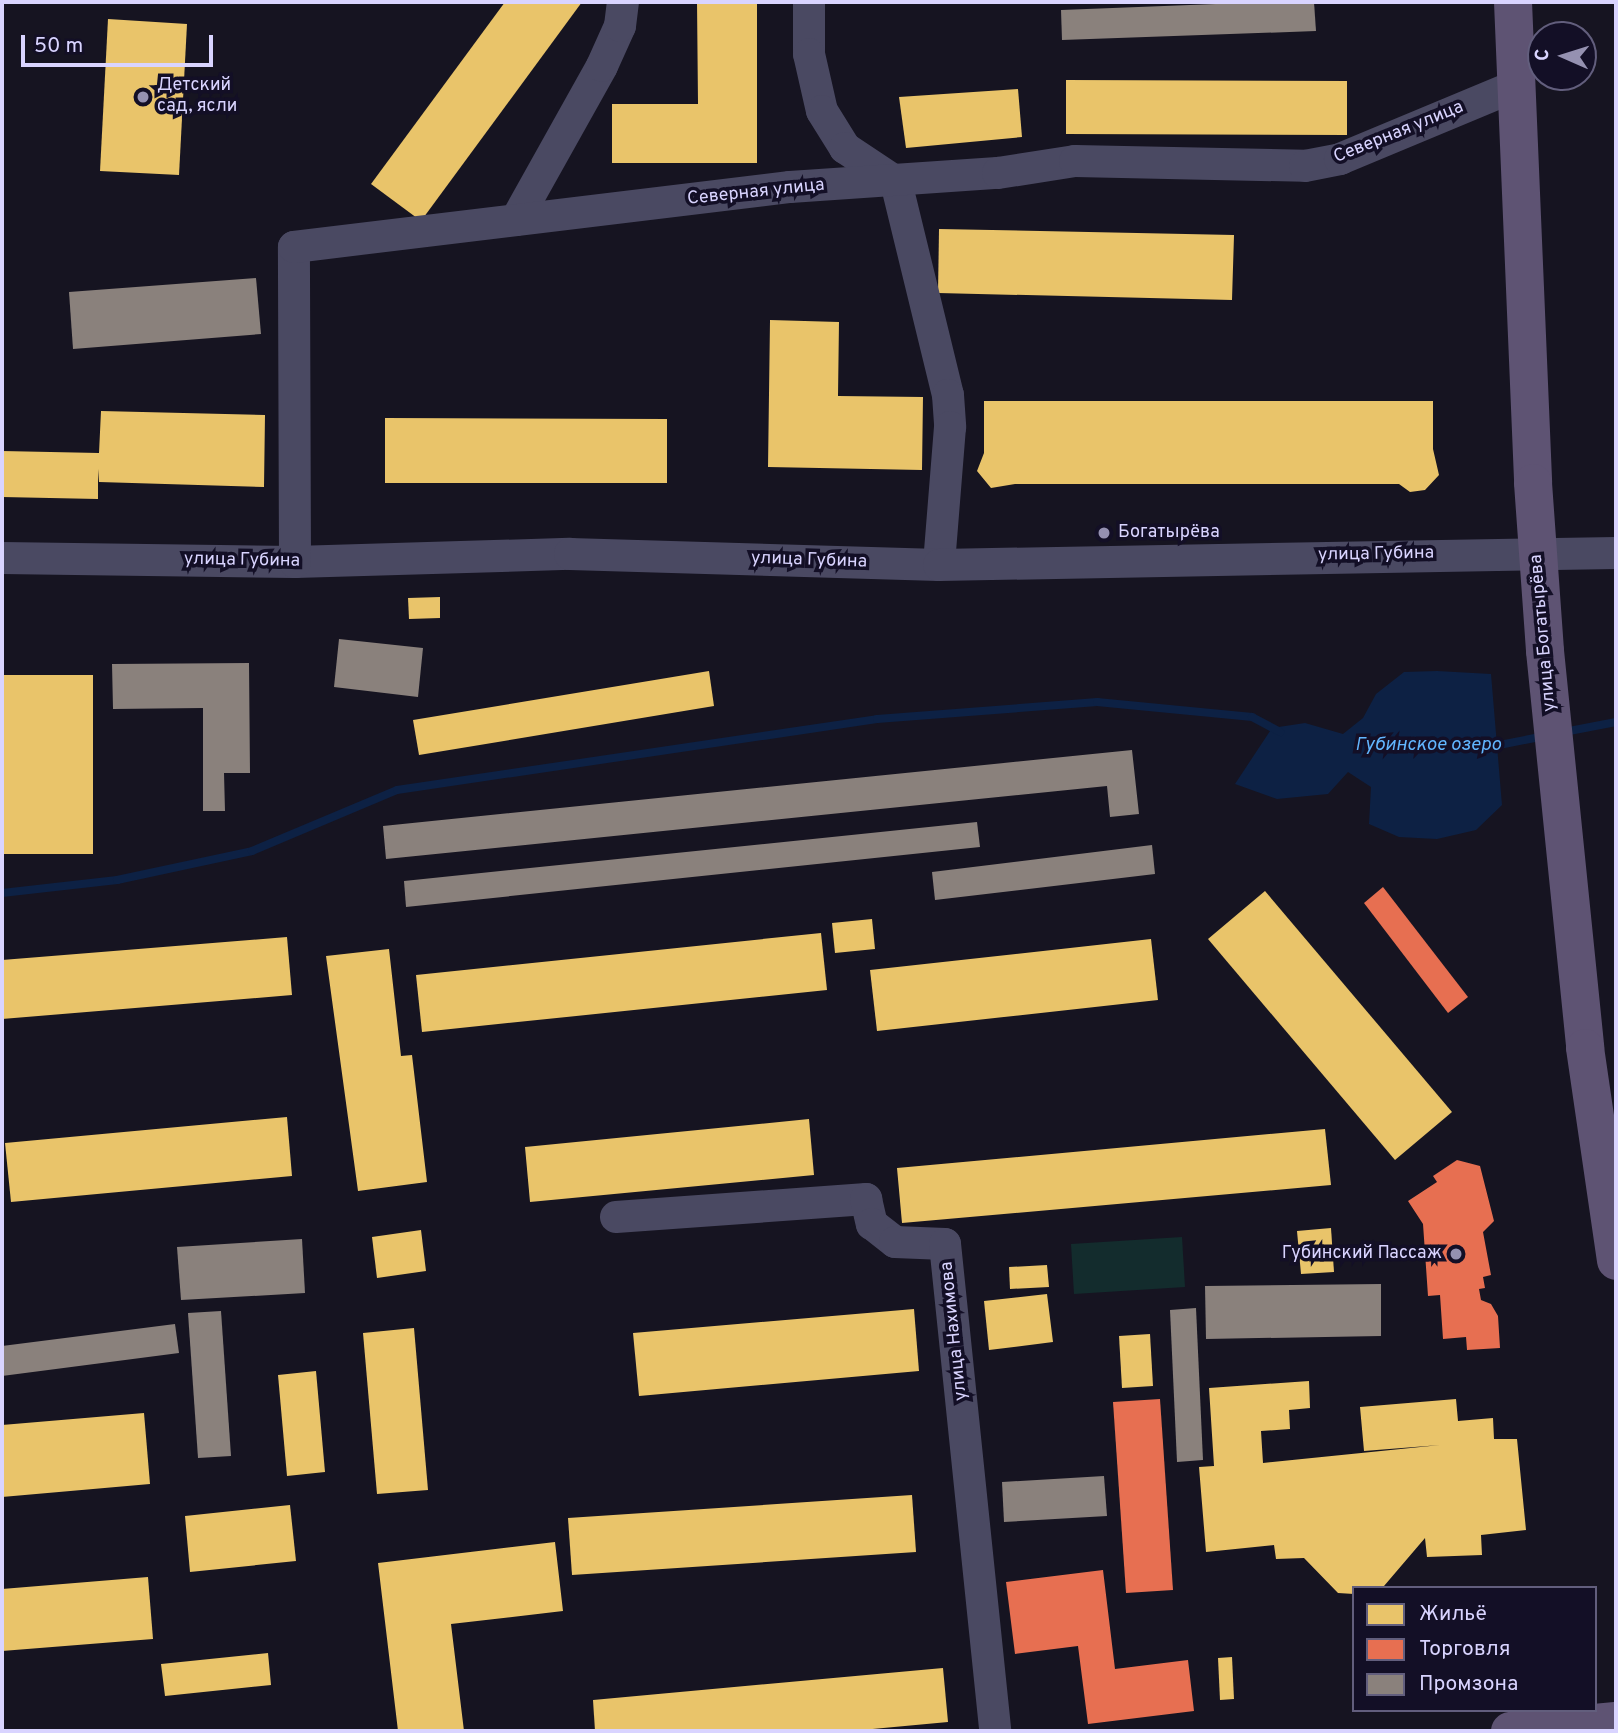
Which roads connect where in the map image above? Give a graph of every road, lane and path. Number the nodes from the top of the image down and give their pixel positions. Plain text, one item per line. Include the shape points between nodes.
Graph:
1 (623, 2) edge
2 (809, 2) edge
3 (1513, 2) edge
4 (1518, 85) junction
5 (896, 182) junction
6 (516, 220) junction
7 (1538, 551) junction
8 (1616, 552) edge
9 (2, 558) edge
10 (295, 562) junction
11 (939, 565) junction
12 (616, 1217) dead end
13 (1616, 1261) edge
14 (1616, 1721) edge
15 (995, 1731) edge
16 (1510, 1731) edge

1 - 6 street via 620,26 602,66
2 - 5 street via 809,54 822,111 845,148
3 - 4 main road, улица Богатырёва
4 - 5 street, Северная улица via 1340,159 1305,166 1075,160
4 - 7 main road, улица Богатырёва
5 - 6 street, Северная улица via 790,187
5 - 11 street via 948,395 950,427
6 - 10 street, Северная улица via 294,247
7 - 8 street, улица Губина
7 - 11 street, улица Губина
7 - 13 main road, улица Богатырёва via 1561,821
9 - 10 street, улица Губина
10 - 11 street, улица Губина via 570,554
12 - 15 street, улица Нахимова via 866,1199 872,1224 895,1242 945,1244
14 - 16 main road

